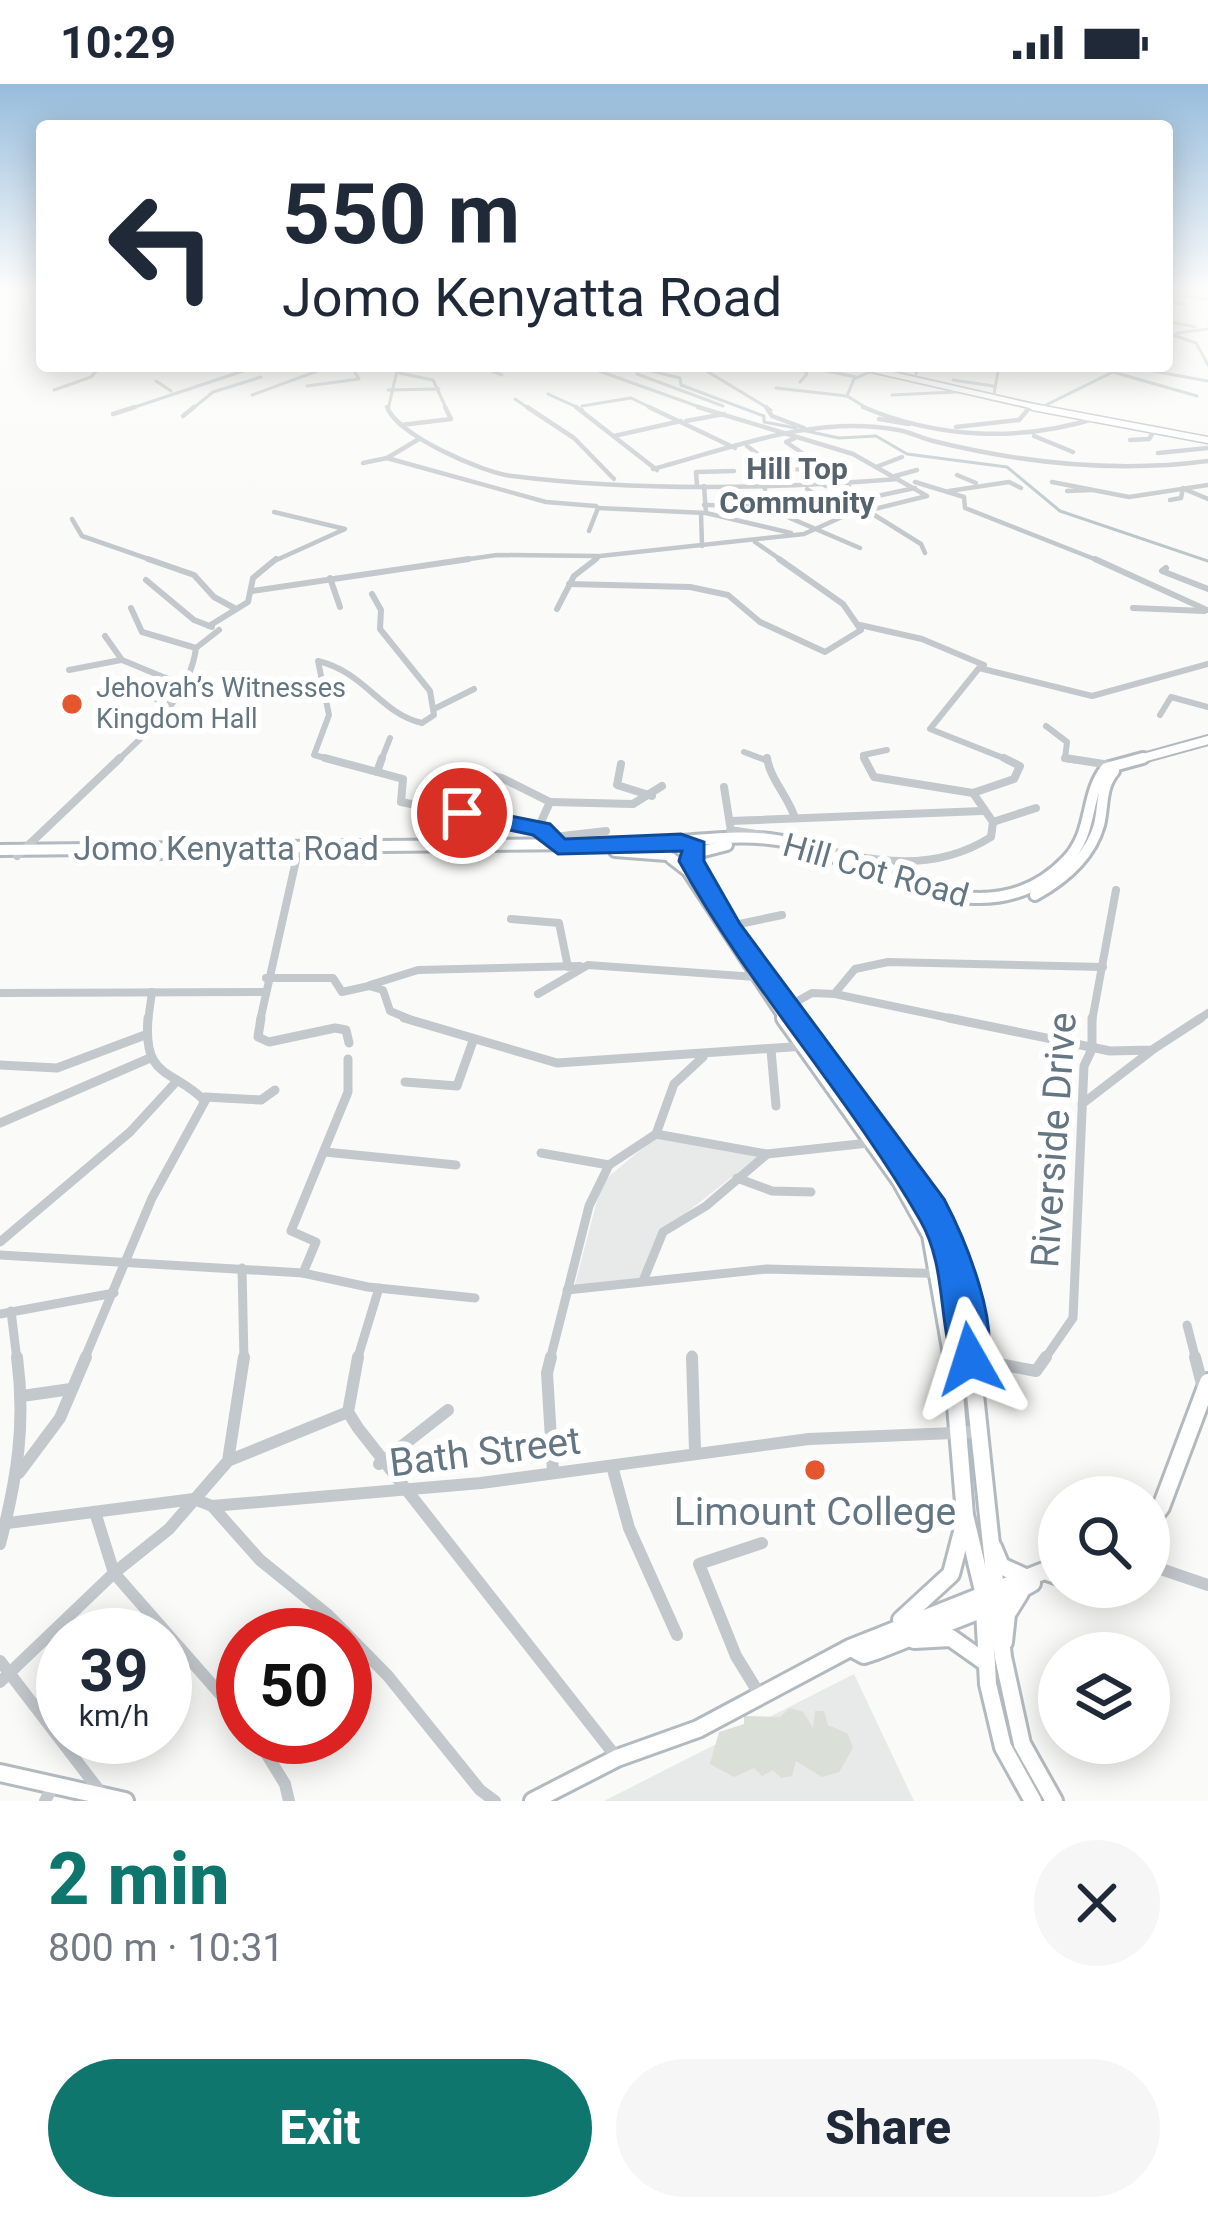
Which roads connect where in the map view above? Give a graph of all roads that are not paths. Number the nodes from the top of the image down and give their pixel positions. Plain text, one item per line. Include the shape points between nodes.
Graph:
1 (95, 372) edge
2 (238, 372) edge
3 (258, 372) edge
4 (355, 372) edge
5 (400, 372) edge
6 (405, 372) edge
7 (494, 372) edge
8 (600, 372) edge
9 (709, 372) edge
10 (805, 372) edge
11 (831, 372) edge
12 (869, 372) edge
13 (882, 372) edge
14 (918, 372) edge
15 (997, 372) edge
16 (1112, 372) joint
17 (1156, 372) edge
18 (315, 373) joint
19 (1161, 373) joint
20 (637, 374) dead end
21 (502, 375) dead end
22 (261, 377) junction
23 (856, 377) junction
24 (952, 380) dead end
25 (156, 381) dead end
26 (915, 381) junction
27 (1208, 381) edge
28 (800, 382) dead end
29 (324, 383) junction
30 (271, 386) junction
31 (307, 386) dead end
32 (993, 386) junction
33 (439, 388) junction
34 (776, 388) dead end
35 (54, 390) dead end
36 (388, 390) junction
37 (172, 392) junction
38 (955, 392) junction
39 (942, 393) junction
40 (548, 394) dead end
41 (252, 395) dead end
42 (892, 395) dead end
43 (847, 396) junction
44 (1197, 397) dead end
45 (994, 398) junction
46 (515, 399) dead end
47 (935, 400) dead end
48 (944, 402) dead end
49 (686, 403) junction
50 (1031, 404) junction
51 (582, 406) junction
52 (1043, 407) junction
53 (660, 410) junction
54 (733, 412) junction
55 (112, 414) dead end
56 (183, 416) dead end
57 (879, 419) dead end
58 (1096, 419) junction
59 (684, 421) junction
60 (400, 425) junction
61 (937, 427) junction
62 (896, 429) junction
63 (951, 429) junction
64 (800, 431) junction
65 (1154, 432) junction
66 (787, 434) junction
67 (1034, 435) junction
68 (613, 436) junction
69 (419, 439) junction
70 (1130, 440) dead end
71 (932, 441) junction
72 (1208, 442) edge
73 (952, 445) junction
74 (747, 446) junction
75 (920, 447) dead end
76 (739, 449) junction
77 (942, 449) dead end
78 (1186, 451) dead end
79 (1002, 452) junction
80 (1073, 452) dead end
81 (983, 455) dead end
82 (902, 457) dead end
83 (387, 458) junction
84 (1208, 461) edge
85 (363, 463) dead end
86 (876, 467) junction
87 (653, 469) junction
88 (778, 469) junction
89 (917, 470) dead end
90 (734, 471) dead end
91 (957, 475) dead end
92 (898, 478) junction
93 (615, 480) junction
94 (578, 481) junction
95 (663, 481) junction
96 (1052, 482) dead end
97 (977, 484) junction
98 (1208, 485) edge
99 (700, 486) junction
100 (850, 486) junction
101 (827, 487) junction
102 (1013, 487) dead end
103 (805, 488) junction
104 (916, 488) junction
105 (1183, 488) junction
106 (765, 489) junction
107 (779, 489) junction
108 (1093, 490) junction
109 (948, 491) junction
110 (1067, 491) dead end
111 (787, 496) dead end
112 (863, 499) dead end
113 (1208, 499) edge
114 (825, 500) dead end
115 (1170, 500) dead end
116 (704, 505) junction
117 (757, 506) junction
118 (597, 507) junction
119 (867, 510) junction
120 (800, 511) dead end
121 (274, 512) dead end
122 (704, 513) junction
123 (777, 513) junction
124 (72, 519) dead end
125 (740, 522) junction
126 (815, 528) junction
127 (589, 531) dead end
128 (798, 535) junction
129 (754, 541) junction
130 (702, 546) junction
131 (860, 548) dead end
132 (925, 553) dead end
133 (600, 556) junction
134 (1166, 568) dead end
135 (330, 578) junction
136 (146, 580) dead end
137 (569, 584) junction
138 (1208, 589) edge
139 (252, 591) junction
140 (372, 595) dead end
141 (340, 607) dead end
142 (131, 608) dead end
143 (1133, 608) dead end
144 (1208, 608) edge
145 (236, 609) junction
146 (557, 609) dead end
147 (860, 625) junction
148 (208, 626) junction
149 (105, 636) dead end
150 (196, 648) junction
151 (122, 660) junction
152 (1208, 664) edge
153 (985, 666) junction
154 (69, 670) dead end
155 (185, 686) junction
156 (474, 689) dead end
157 (133, 690) dead end
158 (169, 704) junction
159 (1208, 707) edge
160 (435, 708) junction
161 (226, 715) dead end
162 (1160, 715) dead end
163 (1046, 726) dead end
164 (146, 730) junction
165 (390, 739) dead end
166 (1208, 742) edge
167 (887, 750) dead end
168 (744, 752) dead end
169 (621, 764) dead end
170 (1112, 766) junction
171 (465, 768) dead end
172 (377, 774) junction
173 (662, 786) dead end
174 (724, 787) dead end
175 (973, 793) junction
176 (652, 796) junction
177 (550, 802) junction
178 (1036, 808) dead end
179 (982, 811) junction
180 (490, 817) junction
181 (795, 818) junction
182 (992, 822) junction
183 (542, 829) junction
184 (731, 830) junction
185 (606, 831) dead end
186 (556, 842) junction
187 (298, 849) junction
188 (672, 849) junction
189 (20, 852) junction
190 (467, 852) junction
191 (0, 853) edge
192 (694, 855) junction
193 (1116, 890) dead end
194 (782, 915) dead end
195 (511, 919) dead end
196 (725, 927) junction
197 (583, 966) junction
198 (568, 967) junction
199 (1103, 967) junction
200 (266, 978) junction
201 (759, 978) junction
202 (369, 986) junction
203 (152, 992) junction
204 (264, 992) junction
205 (0, 993) edge
206 (538, 994) dead end
207 (835, 994) junction
208 (783, 1009) junction
209 (1208, 1013) edge
210 (145, 1035) junction
211 (472, 1041) junction
212 (349, 1043) dead end
213 (811, 1045) junction
214 (1092, 1049) junction
215 (771, 1050) junction
216 (1152, 1050) junction
217 (704, 1056) junction
218 (150, 1058) junction
219 (348, 1059) dead end
220 (0, 1065) edge
221 (405, 1082) dead end
222 (175, 1083) junction
223 (275, 1090) dead end
224 (205, 1097) junction
225 (1081, 1105) junction
226 (776, 1106) dead end
227 (0, 1123) edge
228 (656, 1134) junction
229 (880, 1142) junction
230 (325, 1152) junction
231 (541, 1153) dead end
232 (767, 1154) junction
233 (456, 1165) dead end
234 (609, 1165) junction
235 (736, 1178) junction
236 (811, 1192) dead end
237 (0, 1242) edge
238 (0, 1256) edge
239 (128, 1259) junction
240 (242, 1268) junction
241 (303, 1273) junction
242 (940, 1274) junction
243 (957, 1274) junction
244 (644, 1281) junction
245 (379, 1288) junction
246 (567, 1289) junction
247 (114, 1293) junction
248 (475, 1298) dead end
249 (5, 1312) edge
250 (1187, 1325) dead end
251 (692, 1355) dead end
252 (952, 1355) junction
253 (970, 1359) junction
254 (1206, 1386) edge
255 (71, 1389) junction
256 (22, 1396) junction
257 (448, 1410) dead end
258 (348, 1412) junction
259 (960, 1431) junction
260 (978, 1432) junction
261 (694, 1450) junction
262 (228, 1460) junction
263 (379, 1465) junction
264 (612, 1466) junction
265 (553, 1472) junction
266 (19, 1473) junction
267 (1170, 1485) edge
268 (405, 1490) junction
269 (194, 1499) junction
270 (212, 1506) junction
271 (95, 1512) junction
272 (965, 1515) junction
273 (2, 1524) edge
274 (987, 1526) junction
275 (761, 1543) dead end
276 (0, 1544) edge
277 (1170, 1572) edge
278 (114, 1573) junction
279 (1038, 1580) edge
280 (1029, 1581) junction
281 (1208, 1585) edge
282 (989, 1598) junction
283 (892, 1629) junction
284 (677, 1635) dead end
285 (850, 1648) junction
286 (882, 1648) junction
287 (994, 1660) junction
288 (2, 1673) edge
289 (216, 1689) edge
290 (760, 1696) junction
291 (617, 1758) junction
292 (273, 1764) edge
293 (0, 1774) edge
294 (50, 1793) edge
295 (98, 1796) edge
296 (125, 1801) edge
297 (289, 1801) edge
298 (495, 1801) edge
299 (533, 1801) edge
300 (1033, 1801) edge
301 (1054, 1801) edge

1 - 35 street
2 - 37 street
3 - 22 street
4 - 29 street via 359,379
5 - 36 street
6 - 33 street
7 - 21 street
8 - 49 street
9 - 64 street
10 - 28 street
11 - 23 street
12 - 23 street
13 - 26 main road
14 - 26 street
15 - 32 street
16 - 44 street
16 - 52 street
17 - 19 street
18 - 29 street
18 - 30 street
19 - 27 street
20 - 54 street
22 - 30 street
22 - 56 street via 213,392
23 - 43 street
24 - 32 street
25 - 37 street
26 - 38 main road
26 - 45 main road
29 - 31 street
30 - 41 street
32 - 45 street
33 - 36 street
33 - 60 street via 451,419
34 - 43 street
36 - 60 street via 386,408
37 - 55 street
38 - 39 street
38 - 45 main road
39 - 42 street
39 - 47 street
39 - 48 street
40 - 51 street
43 - 61 street
45 - 50 main road
46 - 93 street via 574,438
49 - 53 street
49 - 54 street
50 - 52 main road
50 - 63 street via 1014,422
51 - 53 street via 631,398
51 - 68 street
52 - 58 main road
53 - 59 street
54 - 59 street
54 - 66 street
57 - 61 street
58 - 65 main road
58 - 67 street
59 - 68 street
59 - 76 street
60 - 69 street
61 - 62 street
61 - 63 street
62 - 64 street
62 - 71 street
63 - 67 street
64 - 66 street
64 - 86 street
64 - 100 street via 786,442 793,451
65 - 70 street
65 - 72 main road
66 - 74 street
67 - 80 street
68 - 87 street
69 - 83 street
69 - 94 street via 499,474
71 - 73 street
71 - 75 street
72 - 78 street
73 - 77 street
73 - 79 street
74 - 76 street
74 - 88 street
76 - 87 street
79 - 81 street
79 - 84 street via 1086,466
82 - 86 street
83 - 85 street
83 - 118 street via 546,502
86 - 92 street
87 - 95 street
88 - 101 street via 799,469
88 - 106 street via 756,470
89 - 92 street
90 - 99 street via 697,472
91 - 97 street
92 - 100 street
92 - 104 street
92 - 109 street
93 - 94 street
93 - 95 street
94 - 118 street
95 - 99 street
96 - 108 street
97 - 102 street
97 - 109 street
98 - 105 street
99 - 106 street
99 - 116 street
100 - 101 street
101 - 103 street
103 - 107 street
103 - 114 street
104 - 112 street
104 - 119 street via 927,496
105 - 108 street via 1130,497
105 - 113 street
105 - 115 street
106 - 107 street
107 - 111 street
108 - 110 street
109 - 144 street via 965,498 965,508
116 - 117 street
116 - 122 street
117 - 123 street
117 - 125 street
118 - 122 street
118 - 127 street
119 - 126 street
119 - 132 street
120 - 123 street
121 - 139 street via 345,529 276,559 253,578
122 - 125 street
122 - 130 street
123 - 126 street
124 - 145 street via 77,533 194,575
125 - 128 street
126 - 128 street
126 - 131 street
128 - 129 street
129 - 130 street
129 - 147 street
130 - 133 street
133 - 135 street via 497,555
133 - 137 street
134 - 138 street
135 - 139 street
135 - 141 street
136 - 148 street
137 - 146 street
137 - 147 street via 728,595 760,622 825,652
139 - 145 street
140 - 160 street via 380,629
142 - 150 street via 142,632
143 - 144 street
145 - 148 street
147 - 153 street via 922,638
148 - 150 street via 219,631
149 - 151 street
150 - 155 street
151 - 154 street
151 - 155 street
152 - 153 street via 1092,696
153 - 175 street via 932,725 979,752 1019,762 1014,779
155 - 158 street
156 - 160 street
157 - 158 street
158 - 164 street
159 - 162 street via 1171,697
160 - 172 street, Jomo Kenyatta Road via 426,722 410,722 357,671 318,661 330,708 315,757
161 - 164 street
163 - 170 street via 1066,742 1065,759
164 - 189 street
165 - 172 street
166 - 170 main road, Hill Cot Road
166 - 192 main road, Hill Cot Road via 1111,773 1084,853 1053,885 1008,904 938,898 771,845
167 - 175 street via 863,755 874,777
168 - 181 street via 767,757
169 - 176 street via 617,785
170 - 184 main road, Hill Cot Road via 1096,782 1078,848 1036,888 1003,898 943,894
171 - 177 street
172 - 180 street, Jomo Kenyatta Road via 404,779 401,802
173 - 176 street
174 - 184 street
175 - 179 street
176 - 177 street via 633,804
177 - 183 street
178 - 182 street
179 - 181 street
179 - 182 street
180 - 183 street, Jomo Kenyatta Road
180 - 190 street
181 - 184 street
182 - 184 street via 991,837 965,858 929,863
183 - 186 street
184 - 188 main road, Hill Cot Road
185 - 186 street
186 - 188 main road, Jomo Kenyatta Road
186 - 190 main road, Jomo Kenyatta Road
187 - 189 main road, Jomo Kenyatta Road
187 - 190 main road, Jomo Kenyatta Road
187 - 200 street
188 - 190 main road, Jomo Kenyatta Road
188 - 192 main road
188 - 192 main road via 692,844
188 - 196 main road
189 - 191 main road, Jomo Kenyatta Road
192 - 196 main road
193 - 199 street, Riverside Drive
194 - 196 street
195 - 198 street via 559,923
196 - 201 main road
197 - 198 street
197 - 201 street
197 - 206 street
198 - 202 street via 418,970
199 - 207 street via 888,962 855,969
199 - 214 street, Riverside Drive via 1092,999
200 - 202 street via 333,978 342,992
200 - 204 street
201 - 208 main road
202 - 211 street via 383,990 402,1017
203 - 204 street
203 - 205 street
203 - 210 street
204 - 212 street via 260,1041 335,1028 346,1030
207 - 208 street via 812,993
207 - 214 street
208 - 213 main road
209 - 216 street
210 - 218 street
210 - 220 street via 53,1071
211 - 217 street via 557,1064
211 - 221 street via 457,1086
213 - 215 street
213 - 229 main road
214 - 216 street
214 - 225 street, Riverside Drive
215 - 217 street
215 - 226 street
216 - 225 street
217 - 228 street via 674,1084
218 - 222 street
218 - 227 street
219 - 230 street via 348,1092
222 - 224 street
222 - 237 street via 130,1132
223 - 224 street via 261,1100
224 - 239 street
225 - 253 street, Riverside Drive via 1073,1318 1036,1371
228 - 232 street
228 - 234 street
229 - 232 street
229 - 242 main road via 929,1235
229 - 243 main road via 932,1209
230 - 233 street
230 - 241 street via 291,1231 316,1242
231 - 234 street
232 - 235 street
234 - 246 street
235 - 236 street via 772,1191
235 - 244 street via 663,1232
238 - 239 street
239 - 240 street
239 - 247 street
240 - 241 street
240 - 262 street via 244,1378
241 - 245 street
242 - 243 street
242 - 244 street via 767,1269
242 - 252 main road
243 - 253 main road
244 - 246 street
245 - 248 street
245 - 258 street
246 - 265 street via 547,1373
247 - 249 street
247 - 255 street
249 - 256 street
250 - 254 street
251 - 261 street
252 - 253 street, Riverside Drive
252 - 259 main road
253 - 260 main road
254 - 267 main road
255 - 256 street
255 - 266 street
256 - 266 street
257 - 263 street
258 - 262 street
258 - 263 street
259 - 260 street, Bath Street
259 - 261 street, Bath Street
259 - 272 main road
260 - 274 main road
261 - 264 street, Bath Street
262 - 269 street
263 - 268 street
264 - 265 street, Bath Street
264 - 284 street via 629,1528
265 - 268 street, Bath Street
266 - 273 street
268 - 270 street, Bath Street
268 - 291 street
269 - 270 street, Bath Street
269 - 271 street, Bath Street
269 - 278 street
270 - 298 street via 388,1676
271 - 273 street, Bath Street
271 - 278 street
272 - 282 main road
272 - 283 main road via 951,1574
273 - 276 street
274 - 280 main road via 1001,1566
274 - 282 main road
275 - 290 street via 699,1564
277 - 281 street
278 - 288 street
278 - 289 street
279 - 280 main road
280 - 282 main road
280 - 287 main road via 1007,1614
282 - 283 main road
282 - 286 main road
282 - 287 main road
283 - 285 main road
285 - 286 main road via 864,1655
285 - 290 main road
286 - 287 main road via 942,1636
287 - 300 main road via 1004,1747
287 - 301 main road via 1022,1744
288 - 295 street
290 - 291 main road via 698,1730
291 - 299 main road
292 - 297 street
293 - 294 main road
294 - 295 main road
295 - 296 main road

